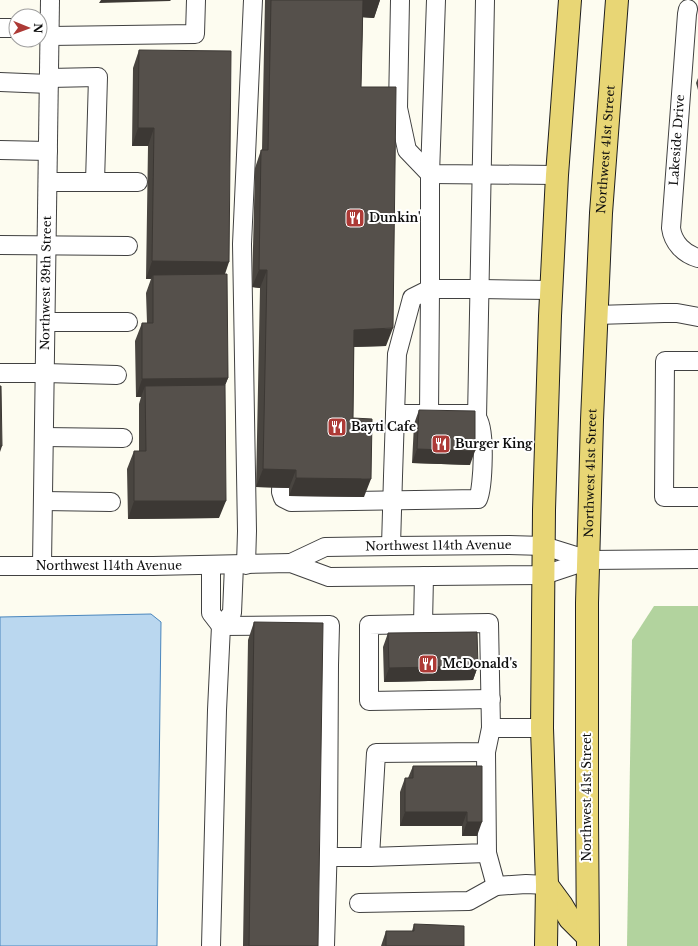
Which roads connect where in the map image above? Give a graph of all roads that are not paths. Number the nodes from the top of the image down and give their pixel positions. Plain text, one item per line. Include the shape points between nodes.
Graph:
1 (50, 0) edge
2 (196, 0) edge
3 (253, 0) edge
4 (400, 0) edge
5 (436, 0) edge
6 (485, 0) edge
7 (570, 0) edge
8 (617, 0) edge
9 (690, 3) edge
10 (48, 21) edge
11 (48, 31) edge
12 (48, 48) edge
13 (49, 81) junction
14 (0, 82) edge
15 (0, 150) edge
16 (48, 151) junction
17 (430, 174) junction
18 (482, 174) junction
19 (557, 175) junction
20 (48, 182) junction
21 (95, 182) junction
22 (138, 182) dead end
23 (0, 245) edge
24 (47, 245) junction
25 (128, 246) dead end
26 (698, 258) edge
27 (430, 289) junction
28 (480, 289) junction
29 (551, 290) junction
30 (596, 315) junction
31 (698, 316) edge
32 (46, 322) junction
33 (128, 322) dead end
34 (698, 361) edge
35 (0, 373) edge
36 (45, 373) junction
37 (117, 375) dead end
38 (395, 414) junction
39 (429, 414) junction
40 (477, 418) junction
41 (44, 436) junction
42 (123, 438) dead end
43 (282, 446) edge
44 (698, 497) edge
45 (43, 501) junction
46 (392, 501) junction
47 (111, 502) dead end
48 (391, 546) junction
49 (544, 546) junction
50 (698, 559) edge
51 (589, 560) junction
52 (290, 563) junction
53 (211, 565) junction
54 (240, 565) junction
55 (0, 566) edge
56 (42, 566) junction
57 (544, 575) junction
58 (424, 576) junction
59 (423, 624) junction
60 (221, 626) junction
61 (490, 699) junction
62 (491, 728) junction
63 (542, 728) junction
64 (486, 752) junction
65 (487, 853) junction
66 (328, 857) junction
67 (370, 857) junction
68 (547, 885) junction
69 (496, 886) junction
70 (359, 903) dead end
71 (588, 942) edge
72 (211, 946) edge
73 (325, 946) edge
74 (546, 946) edge

1 - 10 street, Northwest 39th Street
2 - 11 street via 195,34
3 - 54 street via 242,244
4 - 17 street via 398,108 408,150
5 - 17 street
6 - 18 street
7 - 19 main road
8 - 30 main road, Northwest 41st Street
9 - 26 street, Lakeside Drive via 686,14 672,228 681,248 687,254
12 - 13 street, Northwest 39th Street
13 - 14 street
13 - 16 street, Northwest 39th Street
13 - 21 street via 98,77
15 - 16 street
16 - 20 street, Northwest 39th Street
17 - 18 street
17 - 27 street
18 - 19 street
18 - 28 street
19 - 29 main road
20 - 21 street
20 - 24 street, Northwest 39th Street
21 - 22 street
23 - 24 street
24 - 25 street
24 - 32 street, Northwest 39th Street
27 - 28 street
27 - 38 street via 412,298 398,354
27 - 39 street
28 - 29 street
28 - 40 street
29 - 49 main road
30 - 31 street via 671,313
30 - 51 main road, Northwest 41st Street
32 - 33 street
32 - 36 street, Northwest 39th Street
34 - 44 street via 665,361 664,497
35 - 36 street
36 - 37 street
36 - 41 street, Northwest 39th Street
38 - 39 street
38 - 46 street
39 - 40 street via 469,414
40 - 46 street via 483,441 478,499
41 - 42 street
41 - 45 street, Northwest 39th Street
43 - 46 street via 281,492 283,498 291,502
45 - 47 street
45 - 56 street, Northwest 39th Street
46 - 48 street
48 - 49 street, Northwest 114th Avenue
48 - 52 street, Northwest 114th Avenue via 325,547
49 - 51 street, Northwest 114th Avenue
49 - 57 main road
50 - 51 street, Northwest 114th Avenue
51 - 57 street, Northwest 114th Avenue
51 - 71 main road, Northwest 41st Street
52 - 54 street, Northwest 114th Avenue
52 - 58 street, Northwest 114th Avenue via 329,577
53 - 54 street, Northwest 114th Avenue
53 - 56 street, Northwest 114th Avenue
53 - 60 street via 211,613
54 - 60 street via 232,613
55 - 56 street, Northwest 114th Avenue
57 - 58 street, Northwest 114th Avenue
57 - 63 main road
58 - 59 street
59 - 61 street via 489,622
59 - 61 street via 369,625 369,701
60 - 66 street via 330,625
60 - 72 street
61 - 62 street
62 - 63 street
62 - 64 street
63 - 68 main road
64 - 65 street
64 - 67 street via 376,753
65 - 67 street
65 - 69 street
66 - 67 street
66 - 73 street
68 - 69 street
68 - 71 main road
68 - 74 main road
69 - 70 street via 469,901

